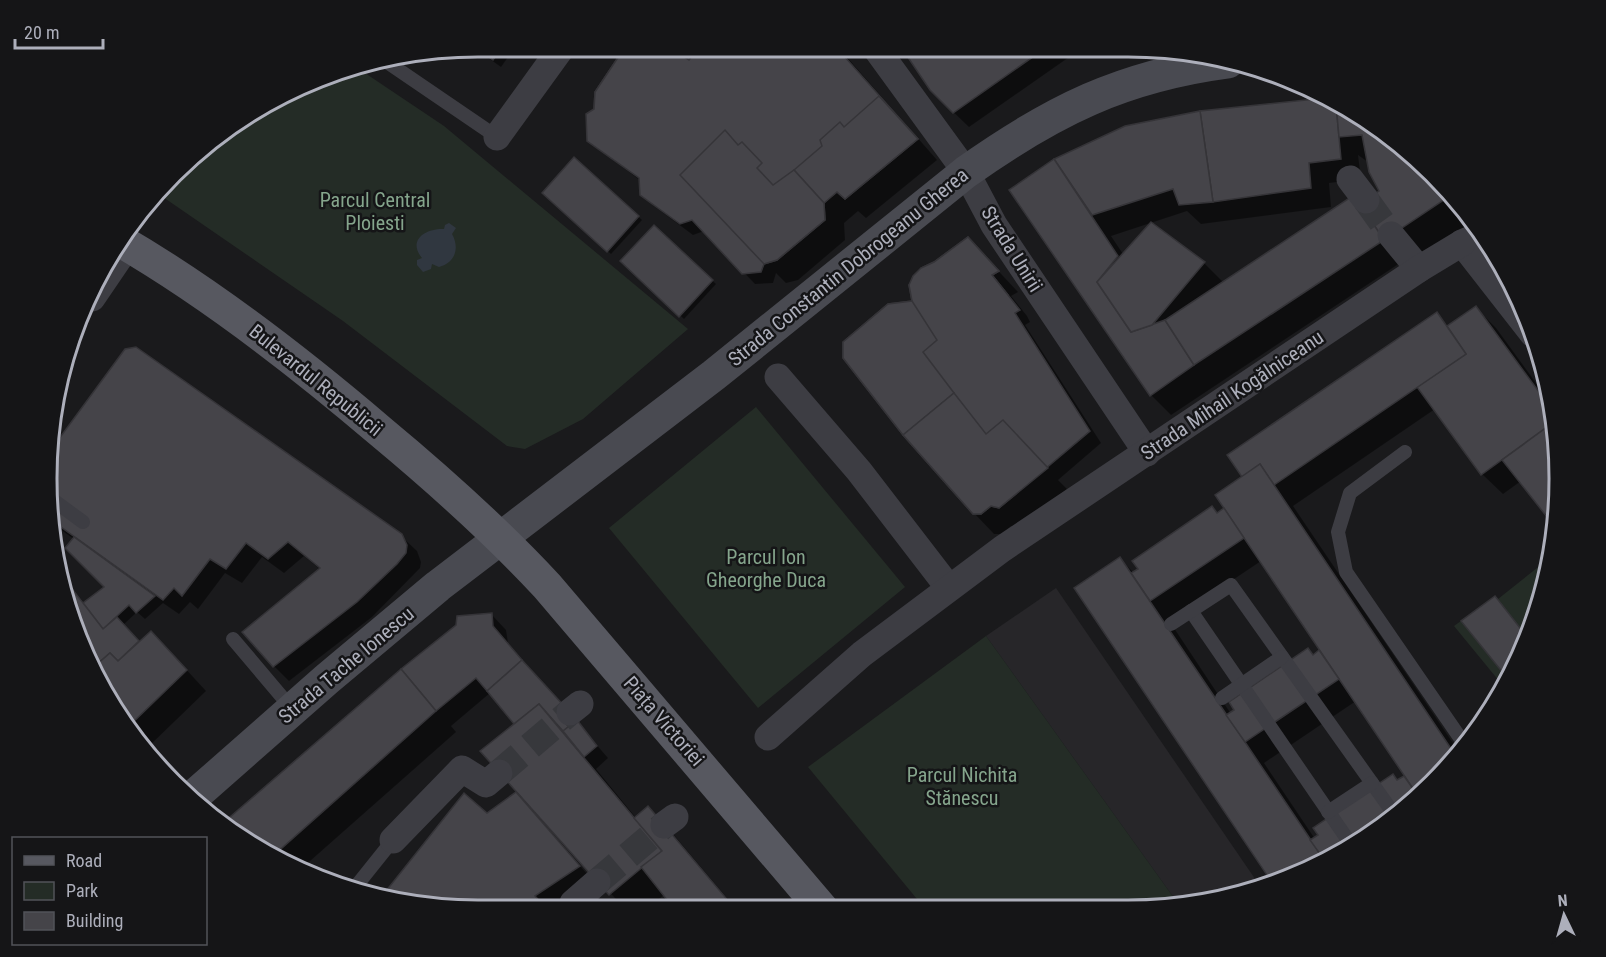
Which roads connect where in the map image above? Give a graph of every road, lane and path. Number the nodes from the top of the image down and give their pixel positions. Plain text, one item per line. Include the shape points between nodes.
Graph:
1 (555, 57) edge
2 (882, 57) edge
3 (1206, 64) edge
4 (393, 66) edge
5 (497, 137) joint
6 (966, 172) junction
7 (1350, 179) dead end
8 (1366, 200) tunnel mouth
9 (1391, 235) tunnel mouth
10 (1472, 238) edge
11 (127, 246) edge
12 (1419, 269) junction
13 (1504, 289) edge
14 (778, 376) dead end
15 (1405, 452) dead end
16 (1147, 453) junction
17 (58, 503) edge
18 (83, 522) dead end
19 (501, 537) junction
20 (949, 588) junction
21 (1191, 611) junction
22 (1171, 624) dead end
23 (234, 639) dead end
24 (1282, 657) junction
25 (1242, 685) junction
26 (1222, 698) dead end
27 (293, 710) junction
28 (768, 737) dead end
29 (1460, 738) edge
30 (499, 773) tunnel mouth
31 (1372, 783) junction
32 (198, 792) edge
33 (1390, 808) edge
34 (1328, 813) junction
35 (1347, 838) edge
36 (393, 840) joint
37 (597, 882) tunnel mouth
38 (359, 883) edge
39 (578, 900) edge
40 (814, 900) edge

1 - 5 street
2 - 6 street, Strada Unirii
3 - 6 main road, Strada Constantin Dobrogeanu Gherea via 1138,80 1082,101 1045,119
4 - 5 lane
6 - 16 street, Strada Unirii via 994,225
6 - 19 main road, Strada Constantin Dobrogeanu Gherea via 714,375
7 - 8 street
9 - 12 street
10 - 12 street, Strada Mihail Kogălniceanu
10 - 13 street
11 - 19 main road, Bulevardul Republicii via 208,296 280,348
12 - 16 street, Strada Mihail Kogălniceanu
14 - 20 street
15 - 29 lane via 1350,493 1338,532 1346,572
16 - 20 street, Strada Mihail Kogălniceanu
17 - 18 lane
19 - 27 main road, Strada Tache Ionescu
19 - 40 main road, Piața Victoriei
20 - 28 street, Strada Mihail Kogălniceanu via 862,654
21 - 22 lane
21 - 24 lane via 1231,585
21 - 25 lane
23 - 27 lane
24 - 25 lane
24 - 31 lane
25 - 26 lane
25 - 34 lane
27 - 32 main road, Strada Tache Ionescu
30 - 36 street via 486,784 462,769
31 - 33 lane
31 - 34 lane
34 - 35 lane
36 - 38 lane
37 - 39 street

